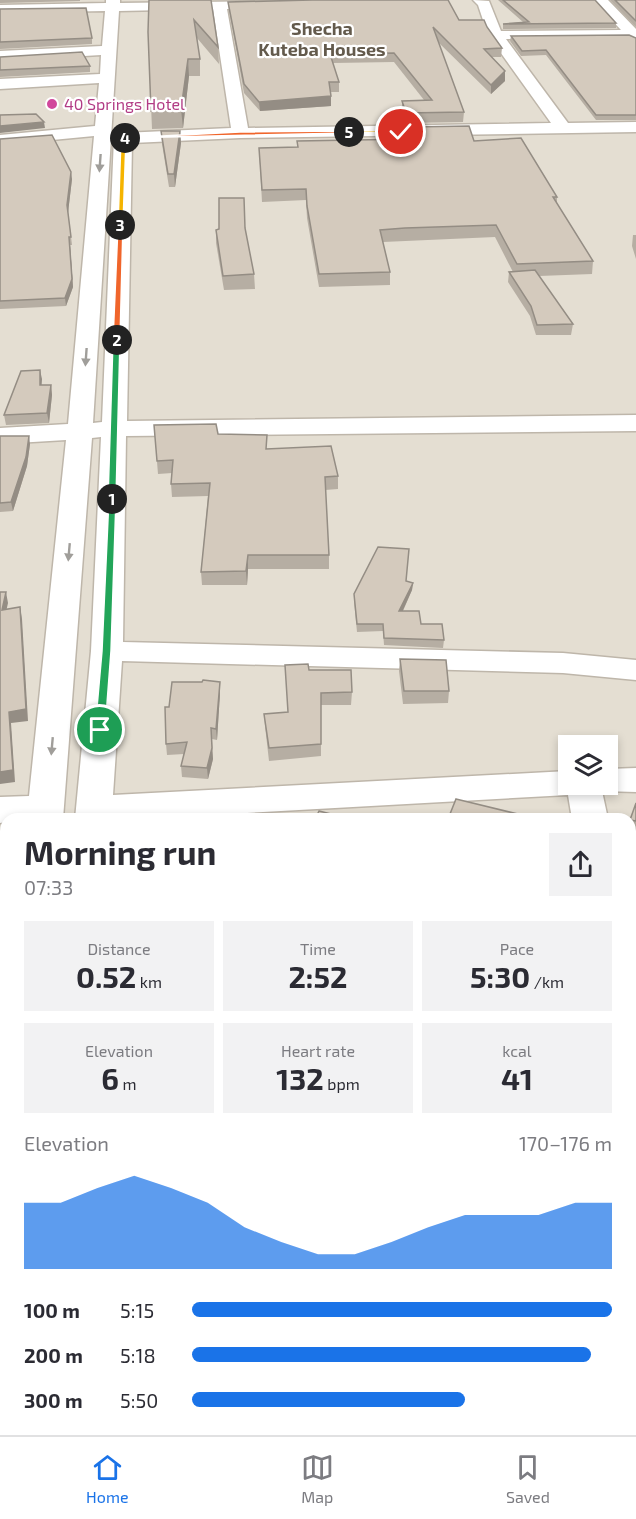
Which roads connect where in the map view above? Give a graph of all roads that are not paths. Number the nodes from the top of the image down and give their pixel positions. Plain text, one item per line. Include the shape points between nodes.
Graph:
1 (480, 0) edge
2 (600, 0) edge
3 (120, 3) edge
4 (178, 3) edge
5 (288, 3) edge
6 (219, 5) junction
7 (0, 9) edge
8 (495, 35) junction
9 (635, 35) edge
10 (110, 50) junction
11 (0, 56) edge
12 (107, 78) junction
13 (0, 84) edge
14 (562, 127) junction
15 (636, 127) edge
16 (240, 133) junction
17 (113, 134) junction
18 (0, 140) edge
19 (636, 423) edge
20 (114, 429) junction
21 (80, 431) junction
22 (0, 435) edge
23 (106, 651) junction
24 (636, 670) edge
25 (636, 780) edge
26 (618, 781) edge
27 (558, 784) edge
28 (585, 795) edge
29 (404, 805) edge
30 (289, 808) edge
31 (0, 810) edge
32 (46, 813) edge
33 (94, 813) edge
34 (126, 813) edge
35 (589, 813) edge

1 - 8 street
2 - 9 street
3 - 4 street
3 - 7 street
3 - 10 street
3 - 17 street
4 - 6 street
5 - 6 street
6 - 16 street
8 - 9 street
8 - 14 street
10 - 11 street
10 - 12 street
12 - 13 street
12 - 17 street
14 - 15 street
14 - 16 street
16 - 17 street
17 - 18 street
17 - 20 street
17 -> 21 street
19 - 20 street
20 - 21 street
20 - 23 street
21 - 22 street
21 -> 32 street
23 - 24 street via 551,662
23 - 33 street
25 - 26 street
27 - 29 street
28 - 35 street
29 - 30 street
30 - 34 street
31 - 32 street

